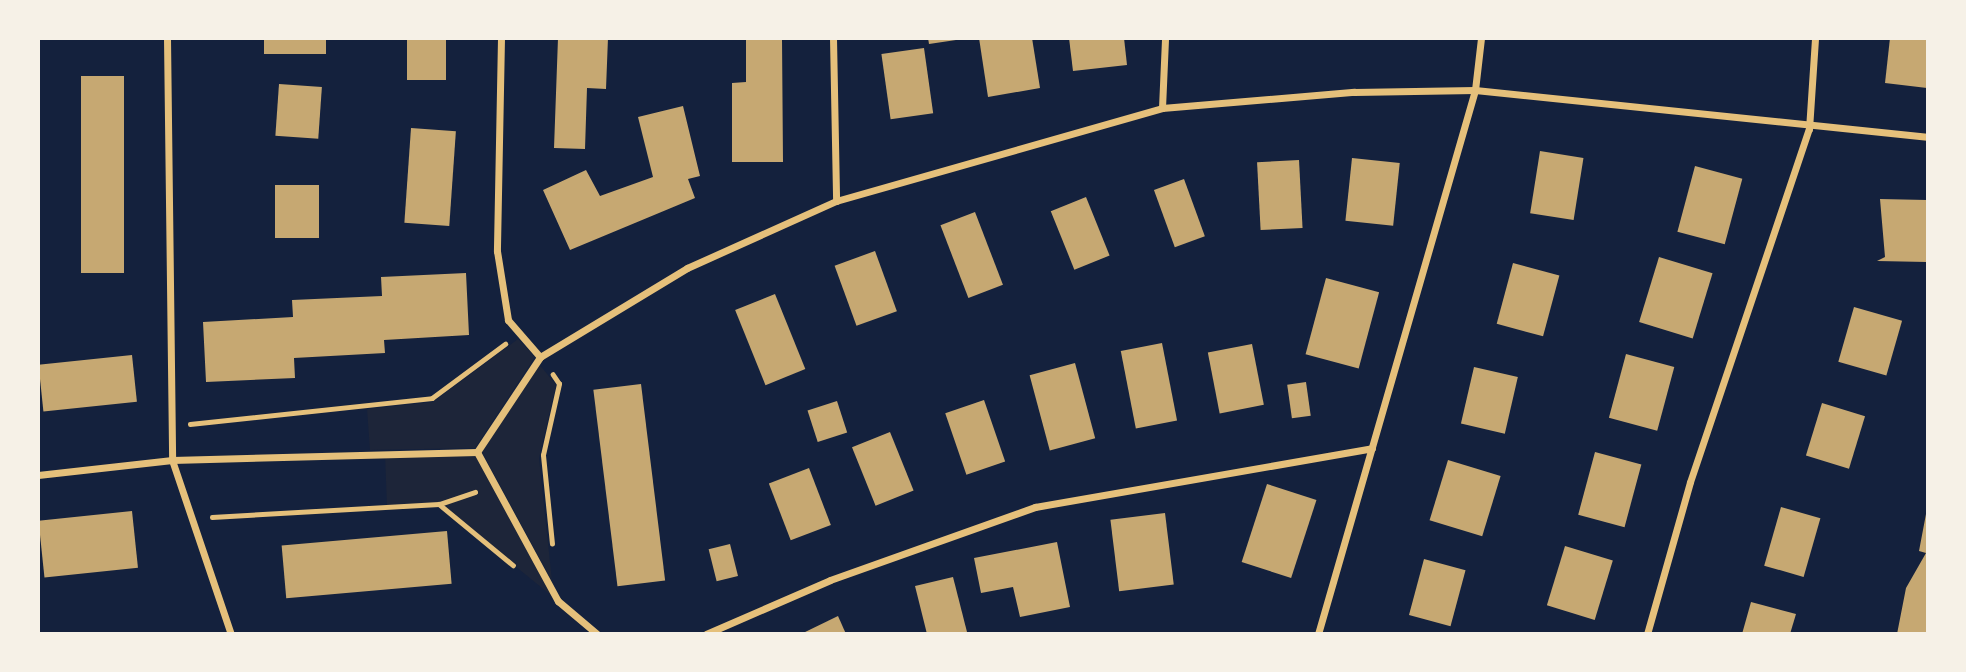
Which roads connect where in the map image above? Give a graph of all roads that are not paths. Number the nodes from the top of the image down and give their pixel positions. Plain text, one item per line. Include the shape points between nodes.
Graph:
1 (167, 38) edge
2 (501, 38) edge
3 (833, 38) edge
4 (1164, 38) edge
5 (1481, 38) edge
6 (1815, 38) edge
7 (1475, 90) junction
8 (1162, 108) junction
9 (1810, 129) junction
10 (1927, 137) edge
11 (836, 201) junction
12 (540, 357) junction
13 (1372, 448) junction
14 (477, 452) junction
15 (172, 460) junction
16 (38, 475) edge
17 (231, 634) edge
18 (597, 634) edge
19 (706, 634) edge
20 (1318, 634) edge
21 (1647, 634) edge

1 - 15 street
2 - 12 street via 497,251 508,320
3 - 11 street
4 - 8 street
5 - 7 street
6 - 9 street
7 - 8 street via 1341,92
7 - 9 street via 1629,102
7 - 13 street
8 - 11 street
9 - 10 street
9 - 21 street via 1689,482
11 - 12 street via 687,268
12 - 14 street
13 - 19 street via 1035,507 830,580
13 - 20 street
14 - 15 street
14 - 18 street via 558,601
15 - 16 street
15 - 17 street

